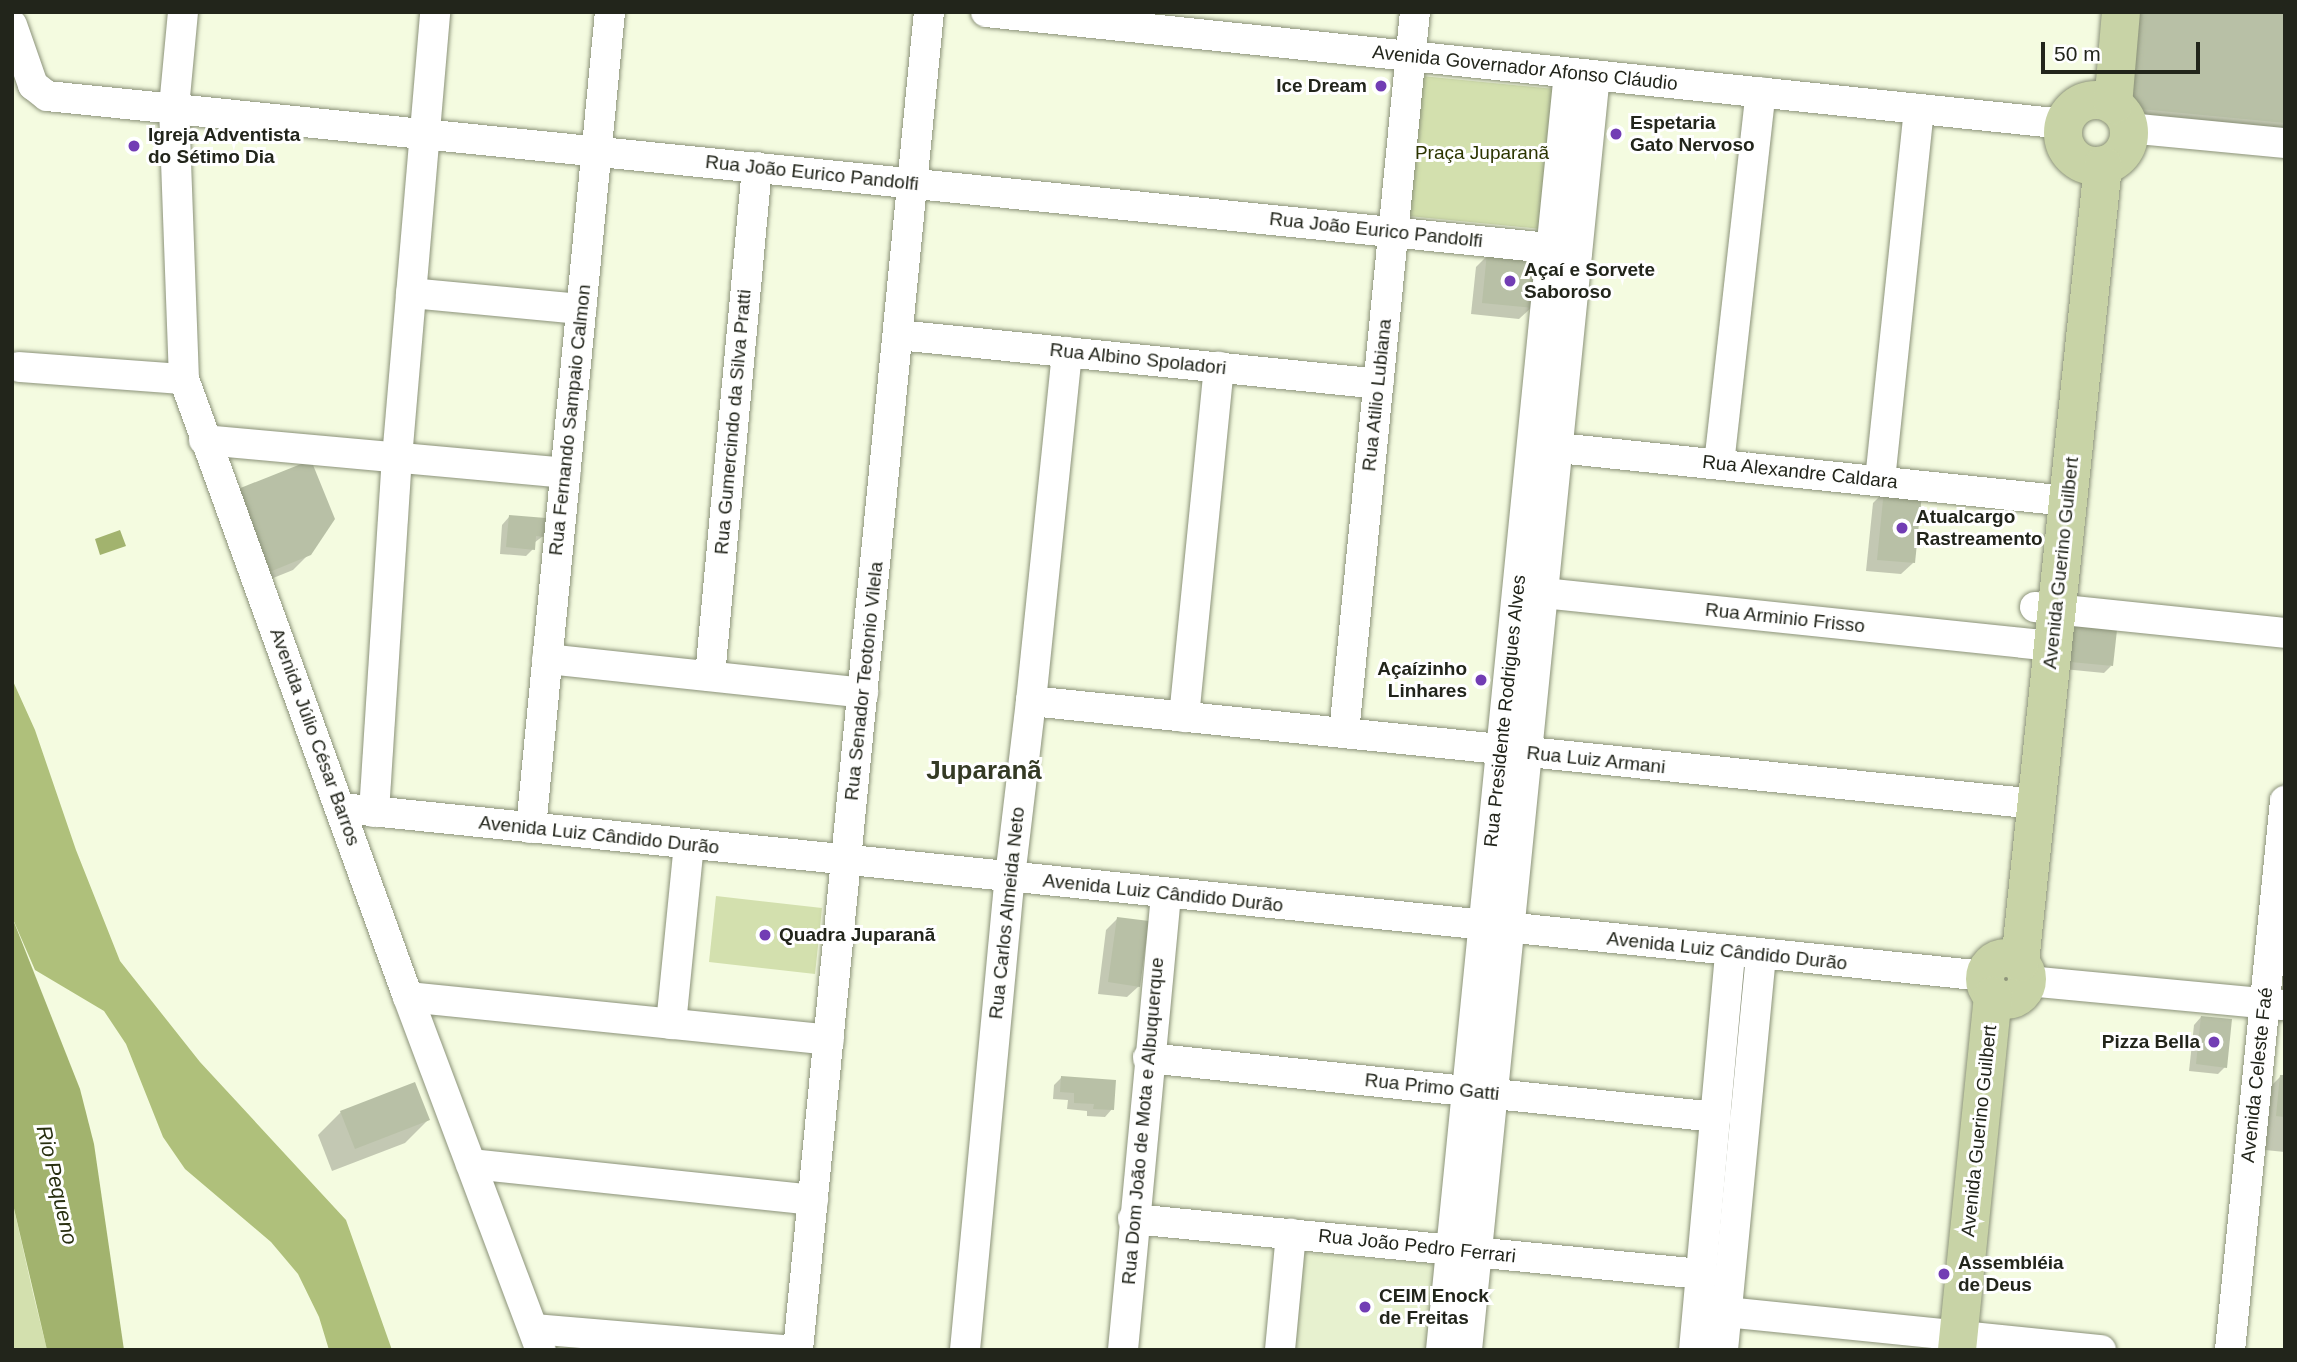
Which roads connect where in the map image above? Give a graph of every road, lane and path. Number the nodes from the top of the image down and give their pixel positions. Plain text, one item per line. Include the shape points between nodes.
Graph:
1 (183, 12) edge
2 (435, 12) edge
3 (610, 12) edge
4 (929, 12) edge
5 (986, 12) edge
6 (1415, 12) edge
7 (2094, 12) edge
8 (2121, 12) edge
9 (12, 25) edge
10 (1411, 56) junction
11 (1582, 74) junction
12 (1761, 92) junction
13 (174, 107) junction
14 (1919, 109) junction
15 (2098, 114) junction
16 (424, 133) junction
17 (2285, 143) edge
18 (596, 150) junction
19 (2093, 164) junction
20 (757, 167) junction
21 (913, 183) junction
22 (1394, 232) junction
23 (1564, 250) junction
24 (411, 293) junction
25 (581, 309) junction
26 (898, 335) junction
27 (1067, 352) junction
28 (19, 367) dead end
29 (1219, 368) junction
30 (184, 379) junction
31 (1378, 384) junction
32 (204, 440) junction
33 (1545, 447) junction
34 (397, 458) junction
35 (1719, 464) junction
36 (565, 473) junction
37 (1880, 480) junction
38 (2057, 500) junction
39 (1530, 591) junction
40 (2044, 626) junction
41 (2285, 633) edge
42 (547, 659) junction
43 (710, 676) junction
44 (863, 692) junction
45 (1031, 701) junction
46 (1184, 717) junction
47 (1344, 733) junction
48 (1514, 751) junction
49 (2285, 801) edge
50 (2025, 803) junction
51 (342, 808) junction
52 (373, 812) junction
53 (531, 828) junction
54 (689, 844) junction
55 (846, 860) junction
56 (1010, 877) junction
57 (1166, 893) junction
58 (1496, 927) junction
59 (1730, 952) junction
60 (1761, 955) junction
61 (2006, 979) junction
62 (408, 997) junction
63 (2275, 1005) edge
64 (671, 1024) junction
65 (829, 1040) junction
66 (1148, 1058) junction
67 (1480, 1092) junction
68 (1716, 1117) junction
69 (471, 1164) junction
70 (813, 1200) junction
71 (1133, 1219) junction
72 (1291, 1234) junction
73 (1464, 1251) junction
74 (1701, 1274) junction
75 (1727, 1312) junction
76 (537, 1339) edge
77 (1968, 1343) edge
78 (782, 1350) edge
79 (799, 1350) edge
80 (965, 1350) edge
81 (1123, 1350) edge
82 (1280, 1350) edge
83 (1441, 1350) edge
84 (1467, 1350) edge
85 (1694, 1350) edge
86 (1723, 1350) edge
87 (2101, 1350) edge
88 (2230, 1350) edge

1 - 13 street, Avenida Júlio César Barros
2 - 16 street
3 - 18 street, Rua Fernando Sampaio Calmon
4 - 21 street, Rua Senador Teotonio Vilela
5 - 10 street, Avenida Governador Afonso Cláudio
6 - 10 street, Rua Atilio Lubiana
7 - 15 main road
8 - 15 main road
9 - 13 street, Rua João Eurico Pandolfi via 33,85 47,96
10 - 11 street, Avenida Governador Afonso Cláudio
10 - 22 street, Rua Atilio Lubiana
11 - 12 street, Avenida Governador Afonso Cláudio
11 - 23 street, Rua Presidente Rodrigues Alves
12 - 14 street, Avenida Governador Afonso Cláudio
12 - 35 street
13 - 16 street, Rua João Eurico Pandolfi
13 - 30 street, Avenida Júlio César Barros
14 - 15 street, Avenida Governador Afonso Cláudio
14 - 37 street
15 - 17 street, Avenida Governador Afonso Cláudio
15 - 19 main road via 2064,142 2074,158
15 - 19 main road via 2126,147 2112,162
16 - 18 street, Rua João Eurico Pandolfi
16 - 24 street
18 - 20 street, Rua João Eurico Pandolfi
18 - 25 street, Rua Fernando Sampaio Calmon
19 - 38 main road, Avenida Guerino Guilbert
20 - 21 street, Rua João Eurico Pandolfi
20 - 43 street, Rua Gumercindo da Silva Pratti
21 - 22 street, Rua João Eurico Pandolfi
21 - 26 street, Rua Senador Teotonio Vilela
22 - 23 street, Rua João Eurico Pandolfi
22 - 31 street, Rua Atilio Lubiana
23 - 33 street, Rua Presidente Rodrigues Alves
24 - 25 street
24 - 34 street
25 - 36 street, Rua Fernando Sampaio Calmon
26 - 27 street, Rua Albino Spoladori
26 - 44 street, Rua Senador Teotonio Vilela
27 - 29 street, Rua Albino Spoladori
27 - 45 street, Rua Carlos Almeida Neto
28 - 30 street
29 - 31 street, Rua Albino Spoladori
29 - 46 street
30 - 32 street, Avenida Júlio César Barros
31 - 47 street, Rua Atilio Lubiana
32 - 34 street
32 - 51 street, Avenida Júlio César Barros
33 - 35 street, Rua Alexandre Caldara
33 - 39 street, Rua Presidente Rodrigues Alves
34 - 36 street
34 - 52 street
35 - 37 street, Rua Alexandre Caldara
36 - 42 street, Rua Fernando Sampaio Calmon
37 - 38 street, Rua Alexandre Caldara
38 - 40 main road, Avenida Guerino Guilbert
39 - 40 street, Rua Arminio Frisso
39 - 48 street, Rua Presidente Rodrigues Alves
40 - 41 street, Rua Arminio Frisso
40 - 50 main road, Avenida Guerino Guilbert
42 - 43 street
42 - 53 street, Rua Fernando Sampaio Calmon
43 - 44 street
44 - 55 street, Rua Senador Teotonio Vilela
45 - 46 street, Rua Luiz Armani
45 - 56 street, Rua Carlos Almeida Neto
46 - 47 street, Rua Luiz Armani
47 - 48 street, Rua Luiz Armani
48 - 50 street, Rua Luiz Armani
48 - 58 street, Rua Presidente Rodrigues Alves
49 - 63 street, Avenida Celeste Faé
50 - 61 main road, Avenida Guerino Guilbert
51 - 52 street, Avenida Luiz Cândido Durão
51 - 62 street, Avenida Júlio César Barros
52 - 53 street, Avenida Luiz Cândido Durão
53 - 54 street, Avenida Luiz Cândido Durão
54 - 55 street, Avenida Luiz Cândido Durão
54 - 64 street
55 - 56 street, Avenida Luiz Cândido Durão
55 - 65 street, Rua Senador Teotonio Vilela
56 - 57 street, Avenida Luiz Cândido Durão
56 - 80 street, Rua Carlos Almeida Neto
57 - 58 street, Avenida Luiz Cândido Durão
57 - 66 street, Rua Dom João de Mota e Albuquerque
58 - 59 street, Avenida Luiz Cândido Durão
58 - 67 street, Rua Presidente Rodrigues Alves
59 - 60 street, Avenida Luiz Cândido Durão
59 - 68 street
60 - 61 street, Avenida Luiz Cândido Durão
60 - 75 street
61 - 63 street, Avenida Luiz Cândido Durão
61 - 77 main road, Avenida Guerino Guilbert
62 - 64 street
62 - 69 street, Avenida Júlio César Barros
63 - 88 street, Avenida Celeste Faé
64 - 65 street
65 - 70 street, Rua Senador Teotonio Vilela
66 - 67 street, Rua Primo Gatti
66 - 71 street, Rua Dom João de Mota e Albuquerque
67 - 68 street, Rua Primo Gatti
67 - 73 street, Rua Presidente Rodrigues Alves
68 - 74 street
69 - 70 street
69 - 76 street, Avenida Júlio César Barros
70 - 79 street, Rua Senador Teotonio Vilela
71 - 72 street, Rua João Pedro Ferrari
71 - 81 street, Rua Dom João de Mota e Albuquerque
72 - 73 street, Rua João Pedro Ferrari
72 - 82 street
73 - 74 street, Rua João Pedro Ferrari
73 - 83 street, Rua Presidente Rodrigues Alves
73 - 84 street, Rua Presidente Rodrigues Alves
74 - 85 street
75 - 77 street
75 - 86 street
76 - 78 street
77 - 87 street

